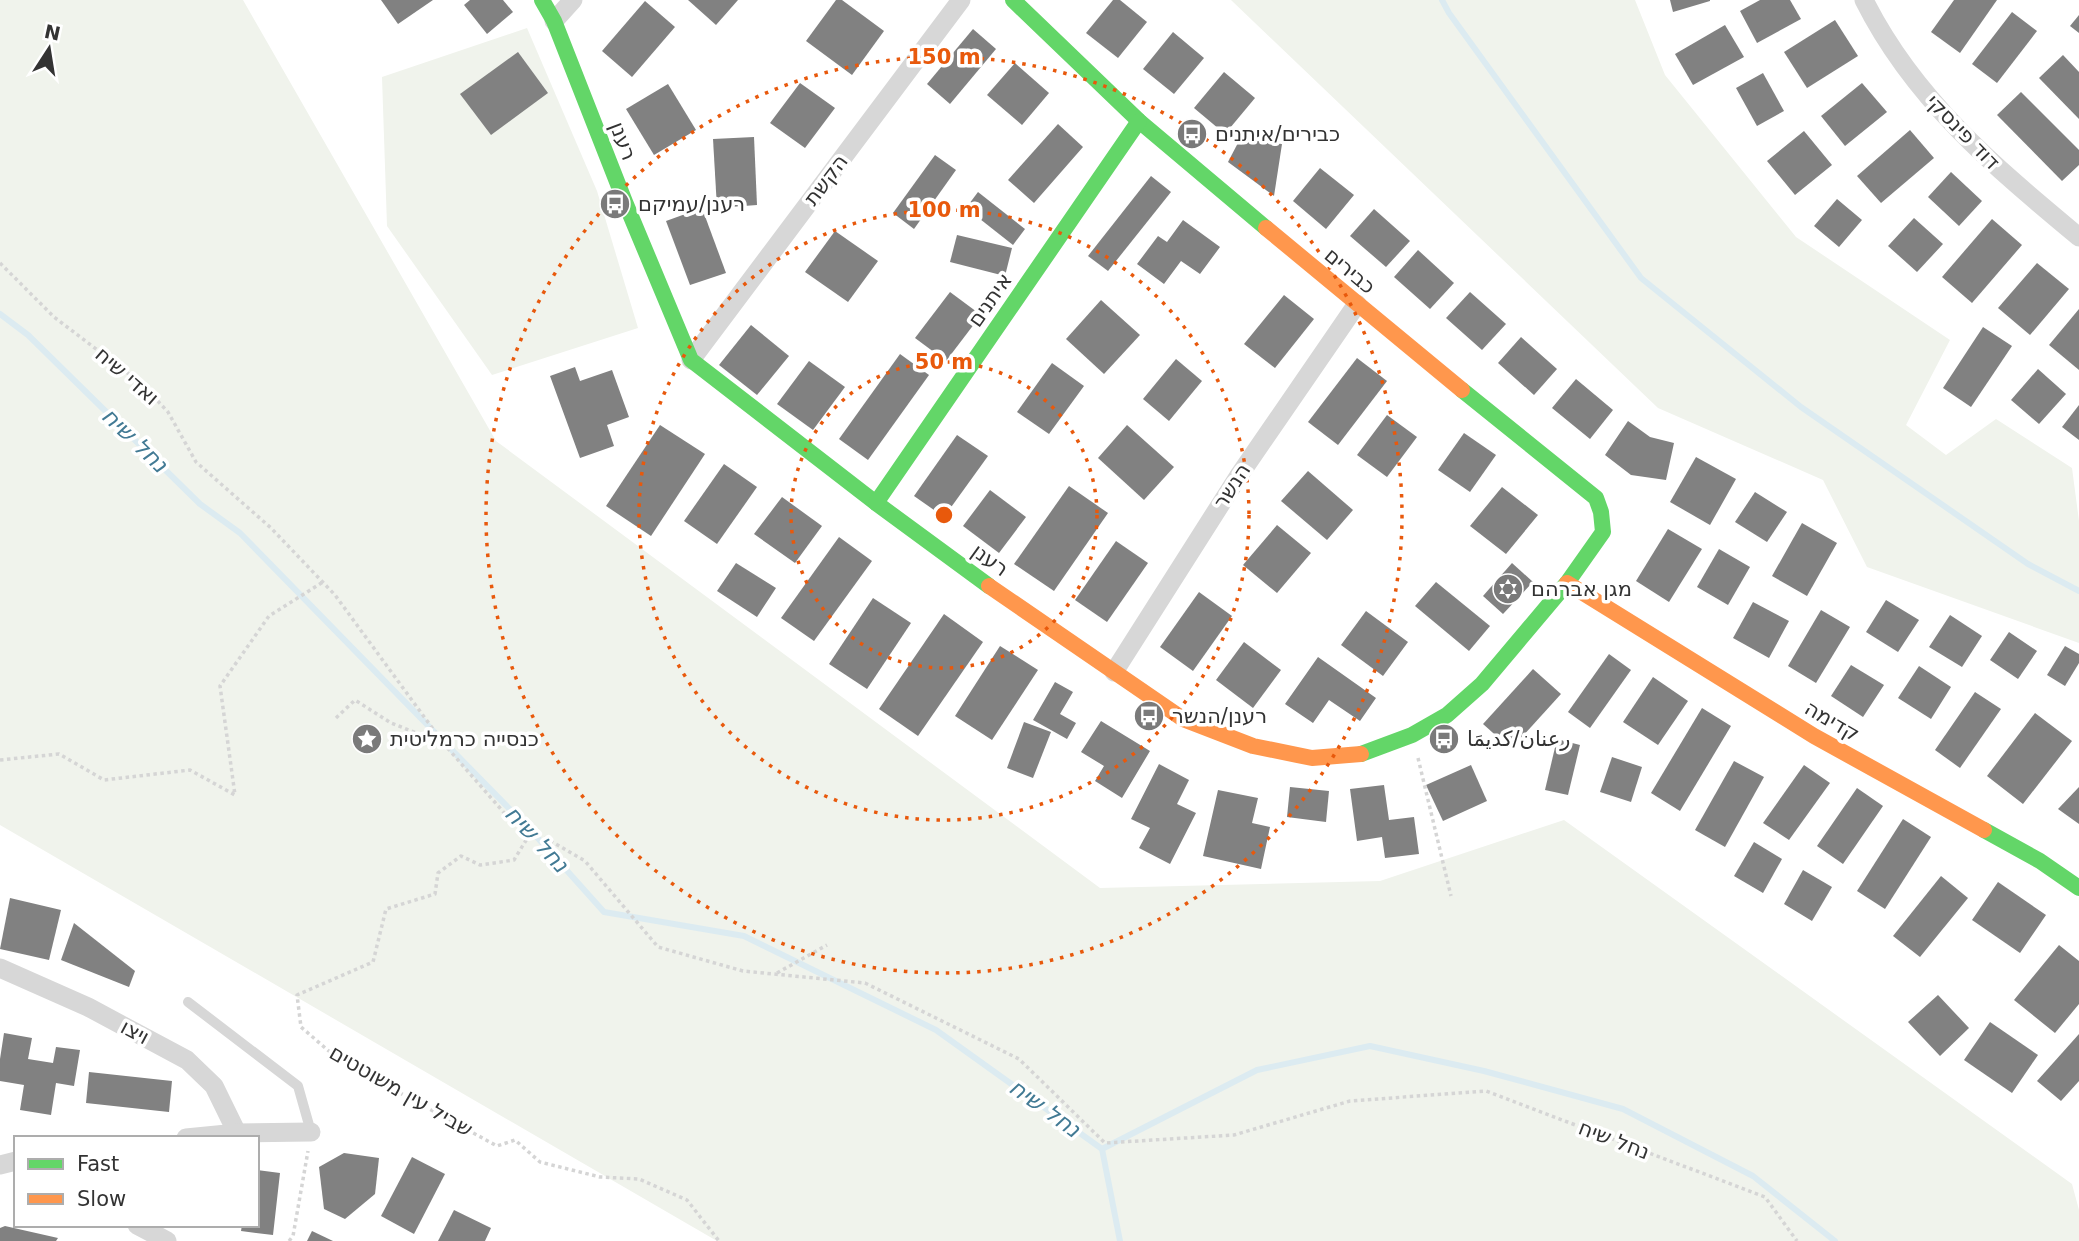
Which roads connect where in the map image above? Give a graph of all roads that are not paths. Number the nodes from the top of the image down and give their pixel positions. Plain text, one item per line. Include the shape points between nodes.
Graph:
1 (542, 0) edge
2 (573, 0) edge
3 (961, 0) edge
4 (1013, 0) edge
5 (1866, 4) edge
6 (554, 21) junction
7 (1139, 121) junction
8 (2079, 237) edge
9 (1357, 304) junction
10 (691, 360) junction
11 (876, 503) junction
12 (1567, 583) junction
13 (1114, 672) junction
14 (2079, 888) edge
15 (0, 968) edge
16 (187, 1002) dead end
17 (311, 1132) joint
18 (237, 1133) junction
19 (206, 1136) edge
20 (141, 1227) edge
21 (167, 1241) edge

1 - 6 street, רענן
2 - 6 street
3 - 10 street, הקשת
4 - 7 street, כבירים
5 - 8 street, דוד פינסקי via 1900,63 1952,124
6 - 10 street, רענן
7 - 9 street, כבירים
7 - 11 street, איתנים
9 - 12 street, כבירים via 1596,498 1603,532
9 - 13 street, הנשר via 1238,477
10 - 11 street, רענן
11 - 13 street, רענן
12 - 13 street, רענן via 1482,684 1447,715 1367,753 1312,758 1253,746 1183,719
12 - 14 street, קדימה via 1814,736 2040,860
15 - 18 street, ויצו via 88,1007 187,1060 215,1086
16 - 17 lane via 298,1086
17 - 18 street
18 - 19 street
20 - 21 street

